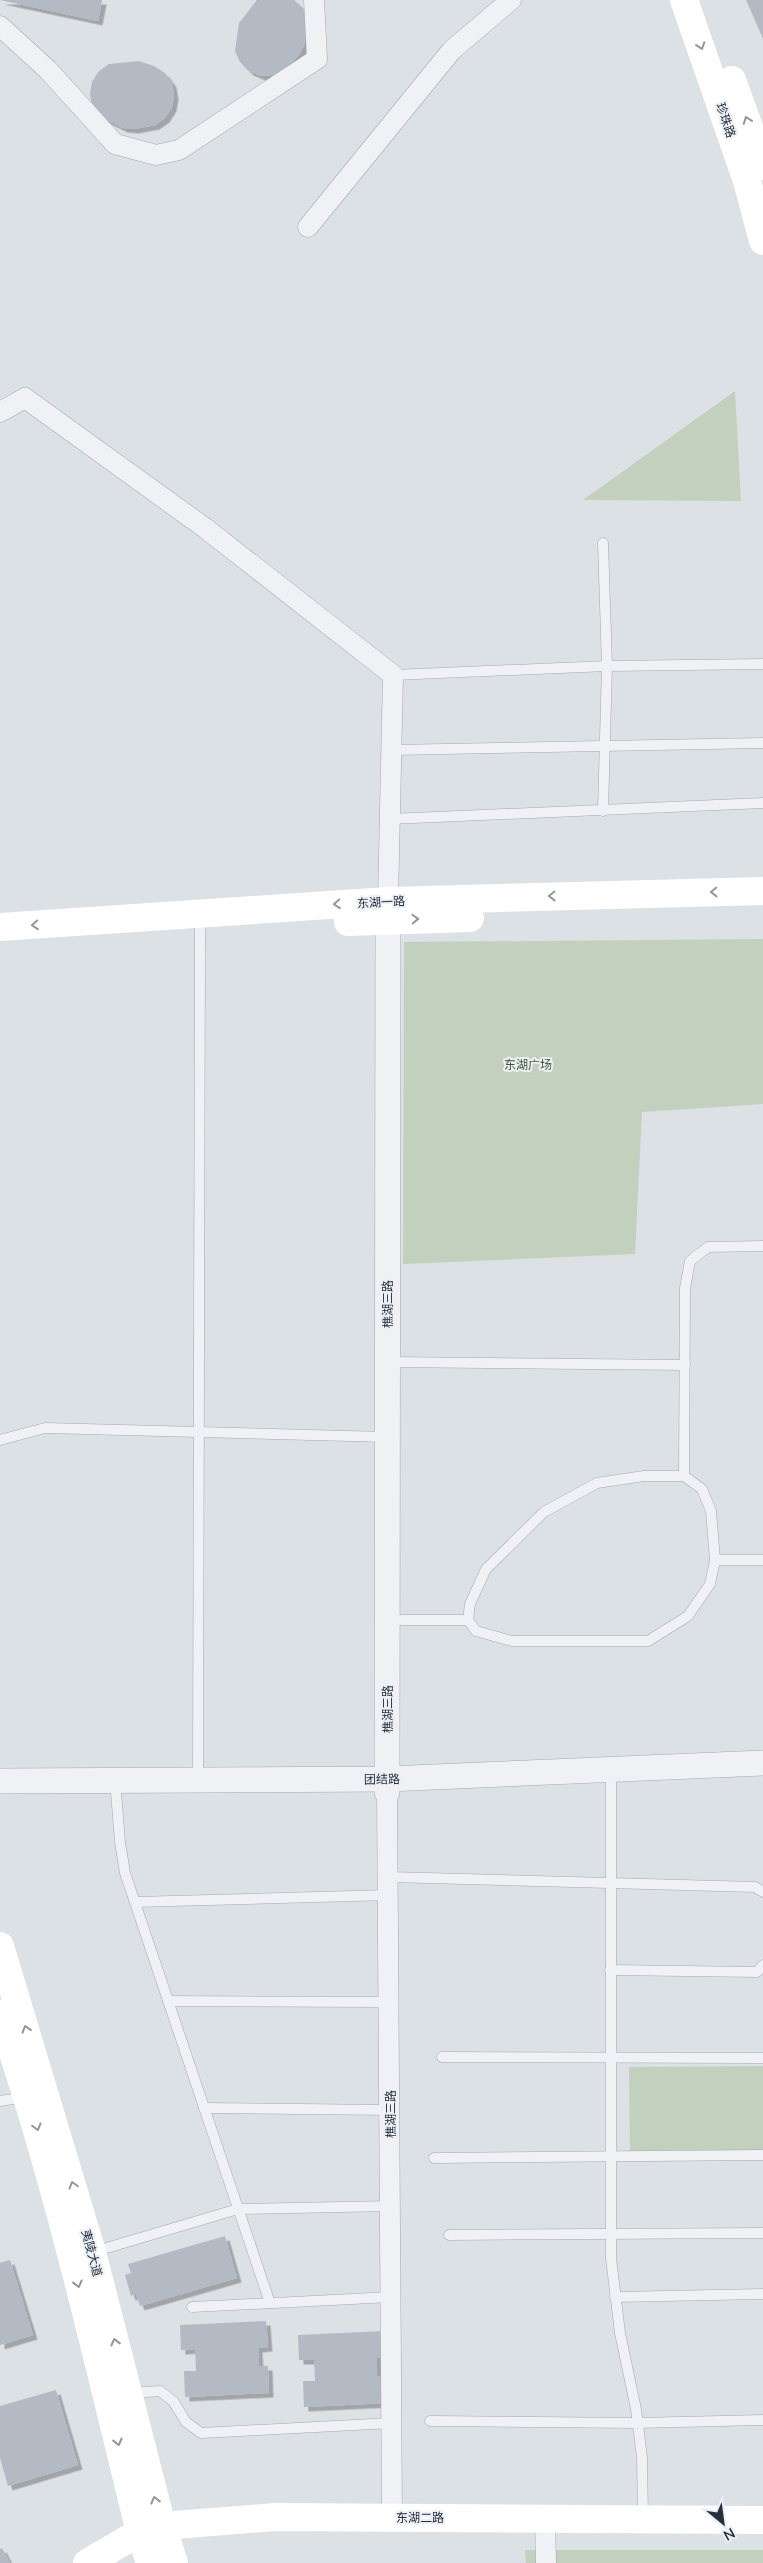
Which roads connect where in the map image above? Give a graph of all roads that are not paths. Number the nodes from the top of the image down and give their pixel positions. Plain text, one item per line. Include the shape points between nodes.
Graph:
1 (314, 0) edge
2 (511, 0) edge
3 (684, 0) edge
4 (704, 0) edge
5 (0, 26) edge
6 (763, 166) edge
7 (308, 227) dead end
8 (763, 241) edge
9 (0, 412) edge
10 (603, 544) dead end
11 (763, 664) edge
12 (607, 666) junction
13 (393, 675) junction
14 (763, 742) edge
15 (603, 745) junction
16 (392, 750) junction
17 (763, 804) edge
18 (602, 811) junction
19 (390, 820) junction
20 (763, 891) edge
21 (388, 910) junction
22 (763, 910) edge
23 (0, 927) edge
24 (200, 930) junction
25 (0, 946) edge
26 (763, 1246) edge
27 (386, 1362) junction
28 (685, 1365) junction
29 (198, 1433) junction
30 (386, 1437) junction
31 (0, 1440) edge
32 (684, 1476) junction
33 (715, 1560) junction
34 (763, 1560) edge
35 (387, 1620) junction
36 (468, 1620) junction
37 (763, 1763) edge
38 (763, 1776) edge
39 (198, 1780) junction
40 (0, 1781) edge
41 (611, 1783) junction
42 (387, 1785) junction
43 (116, 1792) junction
44 (0, 1793) edge
45 (610, 1883) junction
46 (389, 1886) junction
47 (763, 1892) edge
48 (135, 1902) junction
49 (0, 1946) edge
50 (763, 1965) edge
51 (610, 1970) junction
52 (168, 2001) junction
53 (390, 2002) junction
54 (0, 2014) edge
55 (442, 2058) dead end
56 (609, 2058) junction
57 (763, 2058) edge
58 (28, 2096) junction
59 (0, 2101) edge
60 (204, 2108) junction
61 (390, 2110) junction
62 (763, 2155) edge
63 (610, 2156) junction
64 (434, 2158) dead end
65 (390, 2206) junction
66 (238, 2209) junction
67 (610, 2234) junction
68 (763, 2234) edge
69 (449, 2235) dead end
70 (92, 2252) junction
71 (763, 2294) edge
72 (615, 2296) junction
73 (391, 2297) junction
74 (270, 2303) junction
75 (192, 2307) dead end
76 (128, 2394) junction
77 (763, 2420) edge
78 (430, 2421) dead end
79 (392, 2423) junction
80 (637, 2423) junction
81 (392, 2517) junction
82 (545, 2518) junction
83 (643, 2519) junction
84 (763, 2520) edge
85 (151, 2529) junction
86 (87, 2563) edge
87 (150, 2563) edge
88 (174, 2563) edge
89 (546, 2563) edge

1 - 5 street via 317,59 179,150 156,155 115,144 48,70
2 - 7 street via 452,50
3 -> 8 main road, 珍珠路 via 747,181
6 -> 4 main road, 珍珠路
9 - 13 street via 25,398 205,528
10 - 12 lane
11 - 12 lane
12 - 13 lane
12 - 15 lane
13 - 16 street
14 - 15 lane
15 - 16 lane
15 - 18 lane
16 - 19 street
17 - 18 lane
18 - 19 lane
19 - 21 street
20 -> 21 main road, 东湖一路
21 -> 22 main road
21 -> 23 main road, 东湖一路
21 - 24 main road
21 - 27 street, 樵湖三路
24 - 25 main road
24 - 29 lane
26 - 28 lane via 708,1247 690,1261 685,1288
27 - 28 lane
27 - 30 street, 樵湖三路
28 - 32 lane
29 - 30 lane
29 - 31 lane via 45,1428
29 - 39 lane
30 - 35 street, 樵湖三路
32 - 33 lane via 702,1489 711,1511
32 - 36 lane via 644,1476 597,1483 544,1512 486,1569 470,1604
33 - 34 lane
33 - 36 lane via 710,1584 688,1616 648,1641 512,1641 476,1631
35 - 36 lane
35 - 42 street, 樵湖三路
37 - 42 street, 团结路
38 - 41 street, 团结路
39 - 40 street, 团结路
39 - 42 street, 团结路
41 - 42 street, 团结路
41 - 45 lane
42 - 43 street, 团结路
42 - 46 street, 樵湖三路
43 - 44 street, 团结路
43 - 48 lane via 125,1873
45 - 46 lane
45 - 47 lane via 755,1887
45 - 51 lane
46 - 48 lane
46 - 53 street, 樵湖三路
48 - 52 lane
70 -> 49 main road, 夷陵大道
50 - 51 lane via 757,1972
51 - 56 lane
52 - 53 lane
52 - 60 lane
53 - 61 street, 樵湖三路
54 - 58 main road, 夷陵大道
55 - 56 lane
56 - 57 lane
56 - 63 lane
58 - 59 lane
58 -> 85 main road, 夷陵大道
60 - 61 lane
60 - 66 lane
61 - 65 street, 樵湖三路
62 - 63 lane
63 - 64 lane
63 - 67 lane
65 - 66 lane
65 - 73 street, 樵湖三路
66 - 70 lane
66 - 74 lane
67 - 68 lane
67 - 69 lane
67 - 72 lane
76 -> 70 main road, 夷陵大道
71 - 72 lane
72 - 80 lane
73 - 74 lane
73 - 79 street, 樵湖三路
74 - 75 lane
76 - 79 lane via 160,2391 174,2401 186,2422 202,2434
85 -> 76 main road, 夷陵大道
77 - 80 lane
78 - 80 lane
79 - 81 street, 樵湖三路
80 - 83 lane via 642,2457
81 - 82 main road, 东湖二路
81 - 85 main road, 东湖二路 via 275,2517
82 - 83 main road, 东湖二路
82 - 89 street
83 - 84 main road, 东湖二路
85 - 86 main road, 东湖二路
85 - 87 main road, 夷陵大道
85 - 88 main road, 夷陵大道

